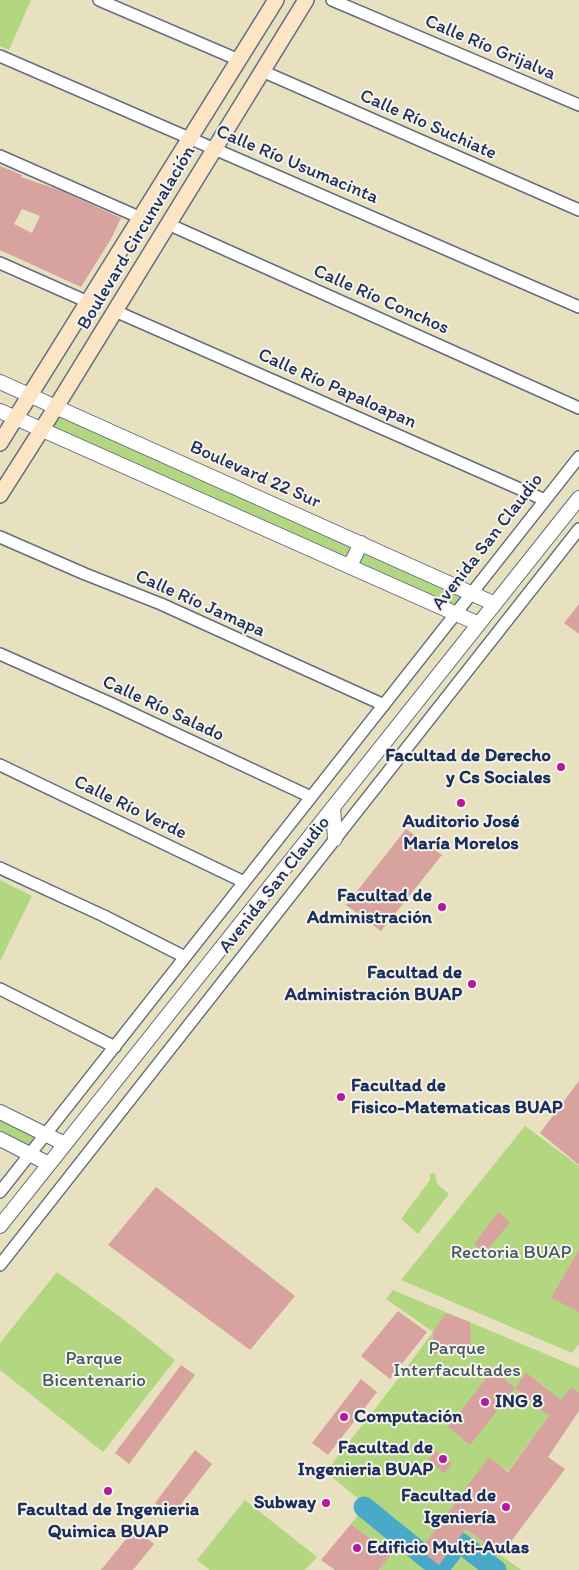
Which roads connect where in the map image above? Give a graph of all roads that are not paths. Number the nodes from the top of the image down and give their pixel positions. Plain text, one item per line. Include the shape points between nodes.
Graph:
1 (98, 0) edge
2 (276, 0) edge
3 (306, 0) edge
4 (332, 0) edge
5 (0, 56) edge
6 (239, 60) junction
7 (262, 71) junction
8 (579, 105) edge
9 (190, 138) junction
10 (215, 148) junction
11 (0, 156) edge
12 (579, 210) edge
13 (141, 218) junction
14 (168, 224) junction
15 (0, 262) edge
16 (88, 302) junction
17 (579, 307) edge
18 (115, 311) junction
19 (0, 382) edge
20 (30, 396) junction
21 (56, 407) junction
22 (579, 408) edge
23 (0, 411) edge
24 (16, 418) junction
25 (42, 429) junction
26 (0, 443) edge
27 (579, 457) edge
28 (0, 495) edge
29 (579, 498) edge
30 (545, 500) junction
31 (579, 529) edge
32 (0, 537) edge
33 (361, 543) junction
34 (350, 566) junction
35 (472, 593) junction
36 (495, 604) junction
37 (456, 613) junction
38 (479, 624) junction
39 (0, 654) edge
40 (384, 705) junction
41 (0, 765) edge
42 (311, 797) junction
43 (333, 807) junction
44 (335, 839) junction
45 (0, 868) edge
46 (244, 882) junction
47 (185, 957) junction
48 (0, 989) edge
49 (115, 1047) junction
50 (0, 1112) edge
51 (45, 1134) junction
52 (0, 1139) edge
53 (65, 1144) junction
54 (30, 1154) junction
55 (49, 1164) junction
56 (0, 1192) edge
57 (0, 1226) edge
58 (0, 1265) edge

1 - 6 street
2 - 6 main road, Boulevard Circunvalación
3 - 7 main road, Boulevard Circunvalación
4 - 8 street, Calle Río Grijalva
5 - 9 street, Calle Río Usumacinta
6 - 9 main road, Boulevard Circunvalación
7 - 10 main road, Boulevard Circunvalación
7 - 12 street, Calle Río Suchiate
9 - 10 street, Calle Río Usumacinta
9 - 13 main road, Boulevard Circunvalación
10 - 14 main road, Boulevard Circunvalación
10 - 17 street, Calle Río Usumacinta
11 - 13 street
13 - 16 main road, Boulevard Circunvalación
14 - 18 main road, Boulevard Circunvalación
14 - 22 street, Calle Río Conchos
15 - 16 street
16 - 20 main road, Boulevard Circunvalación
18 - 21 main road, Boulevard Circunvalación
18 - 30 street, Calle Río Papaloapan
19 - 20 street, Boulevard 22 Sur
20 - 21 street, Boulevard 22 Sur
20 - 24 main road, Boulevard Circunvalación
21 - 25 main road, Boulevard Circunvalación
21 - 33 street, Boulevard 22 Sur
23 - 24 street
24 - 25 street
24 - 26 main road, Boulevard Circunvalación
25 - 28 main road, Boulevard Circunvalación
25 - 34 street
27 - 30 street, Avenida San Claudio
29 - 36 street, Avenida San Claudio
30 - 35 street, Avenida San Claudio
31 - 44 street, Avenida San Claudio
32 - 40 street, Calle Río Jamapa via 160,604
33 - 34 street
33 - 35 street, Boulevard 22 Sur
34 - 37 street
35 - 36 street, Boulevard 22 Sur
35 - 37 street, Avenida San Claudio
36 - 38 street, Avenida San Claudio
37 - 38 street
37 - 40 street, Avenida San Claudio
38 - 43 street, Avenida San Claudio
39 - 42 street, Calle Río Salado
40 - 42 street, Avenida San Claudio
41 - 46 street, Calle Río Verde
42 - 46 street, Avenida San Claudio
43 - 44 street
43 - 53 street, Avenida San Claudio
44 - 58 street, Avenida San Claudio
45 - 47 street
46 - 47 street, Avenida San Claudio
47 - 49 street, Avenida San Claudio
48 - 49 street
49 - 51 street, Avenida San Claudio
50 - 51 street
51 - 53 street
51 - 54 street, Avenida San Claudio
52 - 54 street
53 - 55 street, Avenida San Claudio
54 - 55 street
54 - 56 street, Avenida San Claudio
55 - 57 street, Avenida San Claudio

